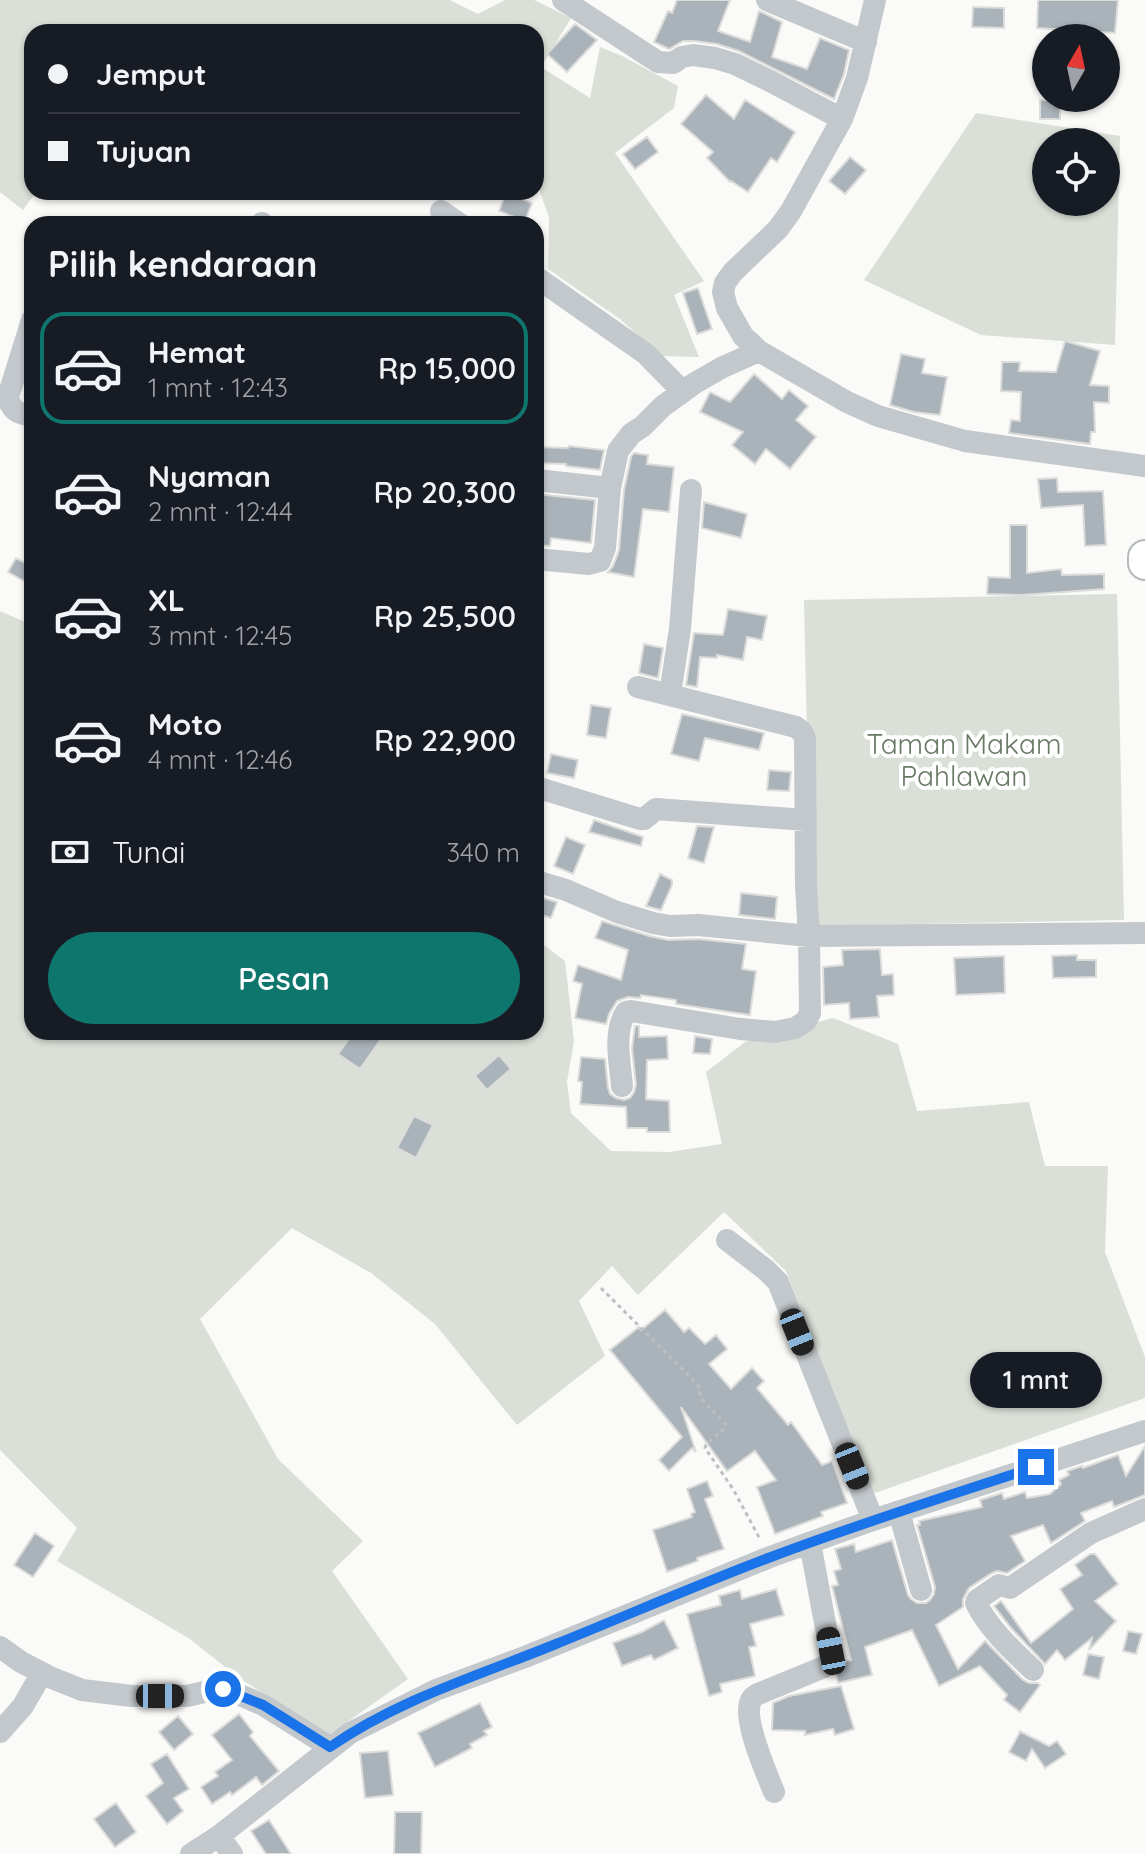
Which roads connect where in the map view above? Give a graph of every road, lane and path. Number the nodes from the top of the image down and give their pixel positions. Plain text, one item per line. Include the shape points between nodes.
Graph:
1 (563, 0) edge
2 (767, 0) edge
3 (875, 0) edge
4 (866, 42) junction
5 (842, 119) junction
6 (544, 283) edge
7 (24, 346) edge
8 (759, 351) junction
9 (683, 392) junction
10 (24, 414) edge
11 (1145, 466) edge
12 (544, 481) edge
13 (610, 488) junction
14 (691, 490) dead end
15 (544, 560) edge
16 (638, 687) dead end
17 (670, 694) junction
18 (544, 789) edge
19 (806, 820) junction
20 (544, 883) edge
21 (1145, 933) edge
22 (809, 936) junction
23 (622, 1086) dead end
24 (727, 1240) dead end
25 (601, 1288) dead end
26 (1145, 1431) edge
27 (1145, 1509) edge
28 (899, 1512) junction
29 (873, 1520) junction
30 (810, 1543) junction
31 (770, 1557) junction
32 (921, 1590) dead end
33 (0, 1647) edge
34 (1033, 1670) dead end
35 (42, 1673) junction
36 (0, 1732) edge
37 (330, 1747) junction
38 (774, 1792) dead end
39 (226, 1845) edge
40 (191, 1854) edge

1 - 5 street via 658,62 693,55 735,64
2 - 4 street
3 - 4 street
4 - 5 street
5 - 8 street via 791,211 725,283 727,308
6 - 9 street via 646,354
7 - 10 street via 8,397 14,411
8 - 9 street
8 - 11 street via 847,402 911,427 965,441
9 - 13 street via 620,446
12 - 13 street
13 - 15 street via 600,561
14 - 17 street
16 - 17 street
17 - 19 street via 802,732
18 - 19 street via 640,819 656,809
19 - 22 street
20 - 22 street via 662,925
21 - 22 street
22 - 23 street via 806,1021 775,1032 626,1012 619,1041
24 - 29 street via 778,1282
25 - 31 path via 695,1382 701,1399 725,1423 705,1448
26 - 28 street
27 - 34 street via 1091,1533 1010,1588 999,1585 977,1600 995,1631
28 - 29 street
28 - 32 street
29 - 30 street
30 - 31 street
30 - 38 street via 831,1658 824,1667 758,1694 750,1703 755,1742
31 - 37 street via 436,1690
33 - 35 street
35 - 36 street
35 - 37 street via 82,1690 121,1695 187,1696 223,1689 263,1705
37 - 39 street
39 - 40 street

